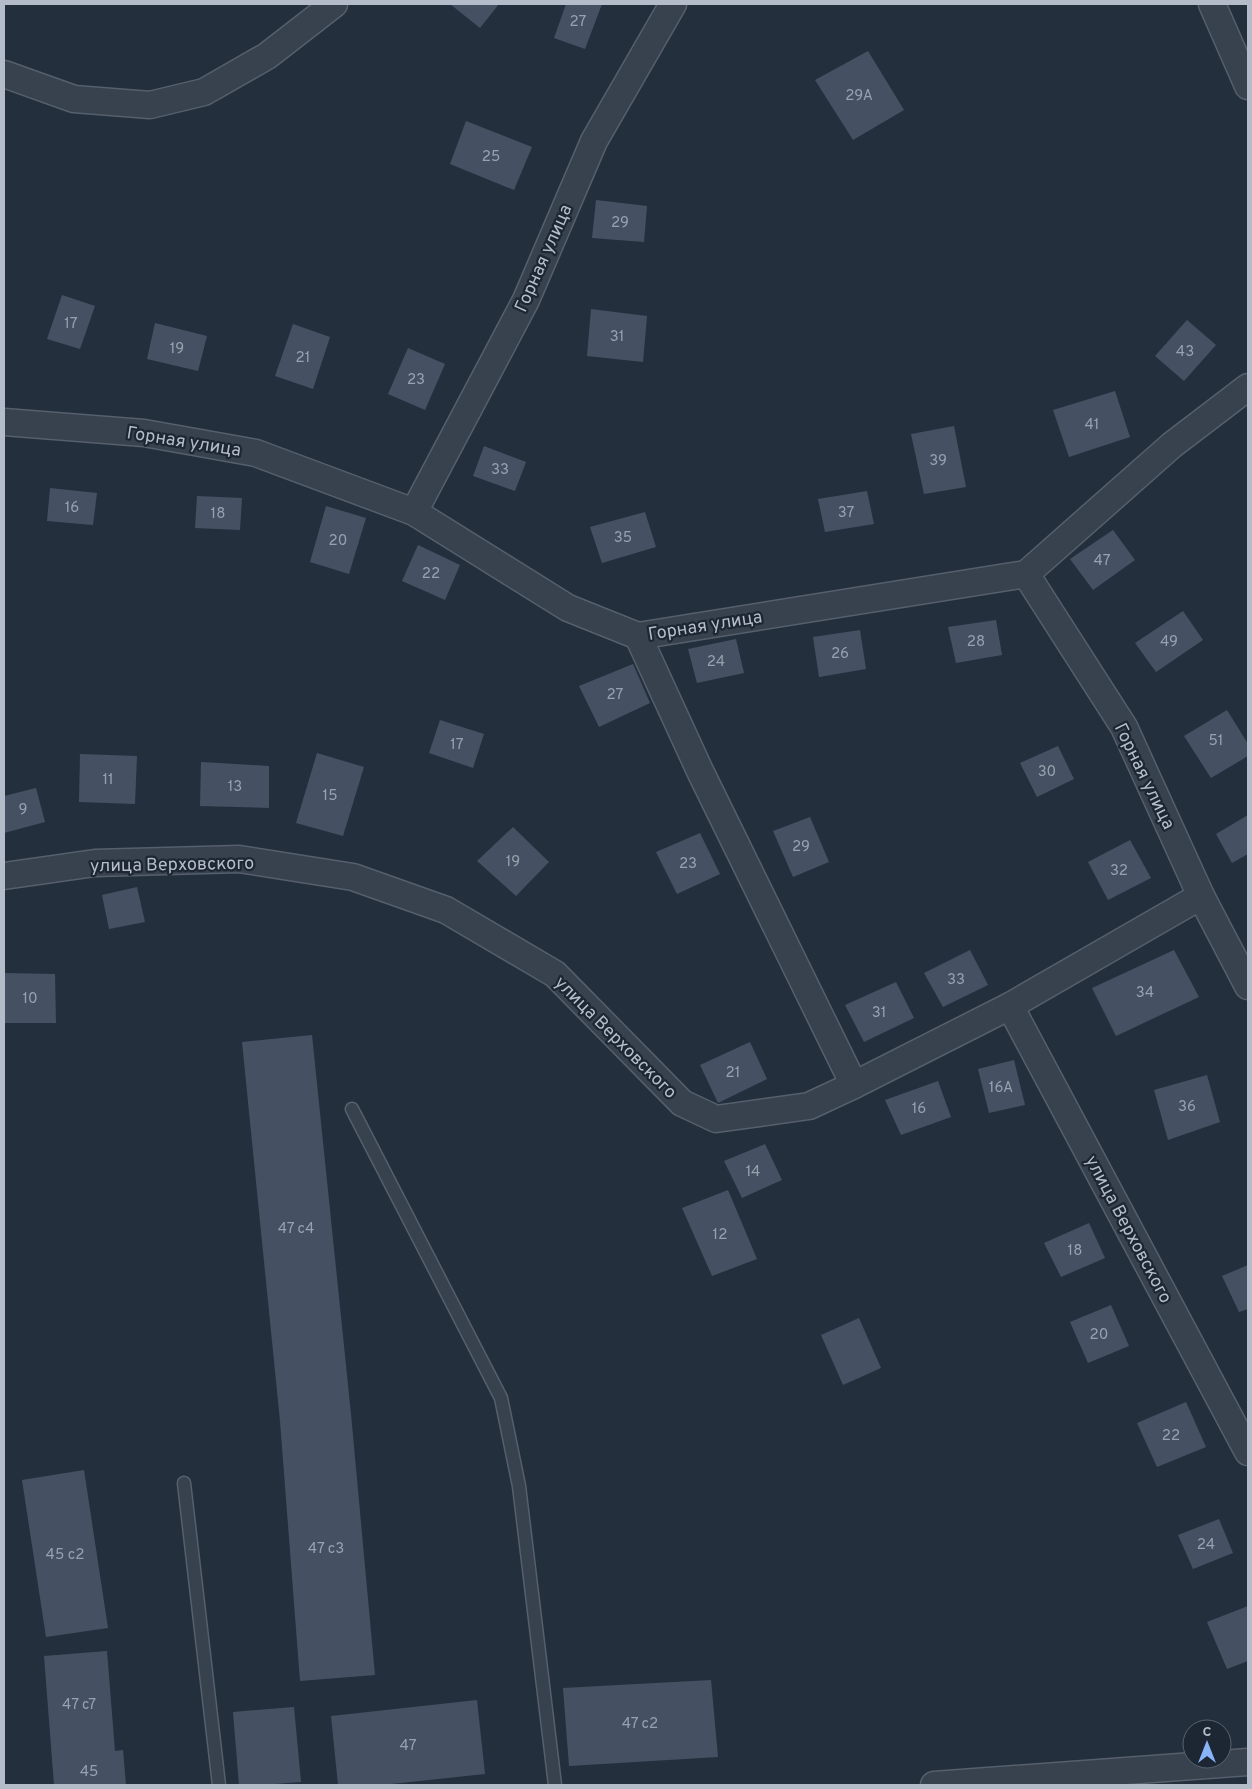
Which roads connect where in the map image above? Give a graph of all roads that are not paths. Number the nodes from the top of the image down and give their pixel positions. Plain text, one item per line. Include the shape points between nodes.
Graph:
1 (334, 4) edge
2 (673, 4) edge
3 (1212, 4) edge
4 (4, 74) edge
5 (1248, 86) edge
6 (1248, 387) edge
7 (4, 422) edge
8 (414, 512) junction
9 (1026, 574) junction
10 (638, 636) junction
11 (4, 876) edge
12 (1201, 896) junction
13 (1248, 986) edge
14 (1010, 1006) junction
15 (854, 1085) junction
16 (352, 1109) dead end
17 (1248, 1452) edge
18 (184, 1484) dead end
19 (1248, 1762) edge
20 (219, 1785) edge
21 (555, 1785) edge
22 (934, 1785) edge

1 - 4 street via 267,56 204,92 150,105 74,99
2 - 8 street, Горная улица via 594,141 526,300
3 - 5 street
6 - 9 street via 1172,445
7 - 8 street, Горная улица via 144,433 256,453
8 - 10 street, Горная улица via 568,608
9 - 10 street, Горная улица
9 - 12 street, Горная улица via 1124,727
10 - 15 street via 700,771
11 - 15 street, улица Верховского via 95,863 239,859 353,877 446,910 555,974 682,1103 716,1119 809,1106
12 - 13 street, Горная улица
12 - 14 street, улица Верховского
14 - 15 street, улица Верховского
14 - 17 street, улица Верховского
16 - 21 lane via 501,1398 519,1486
18 - 20 lane
19 - 22 street

